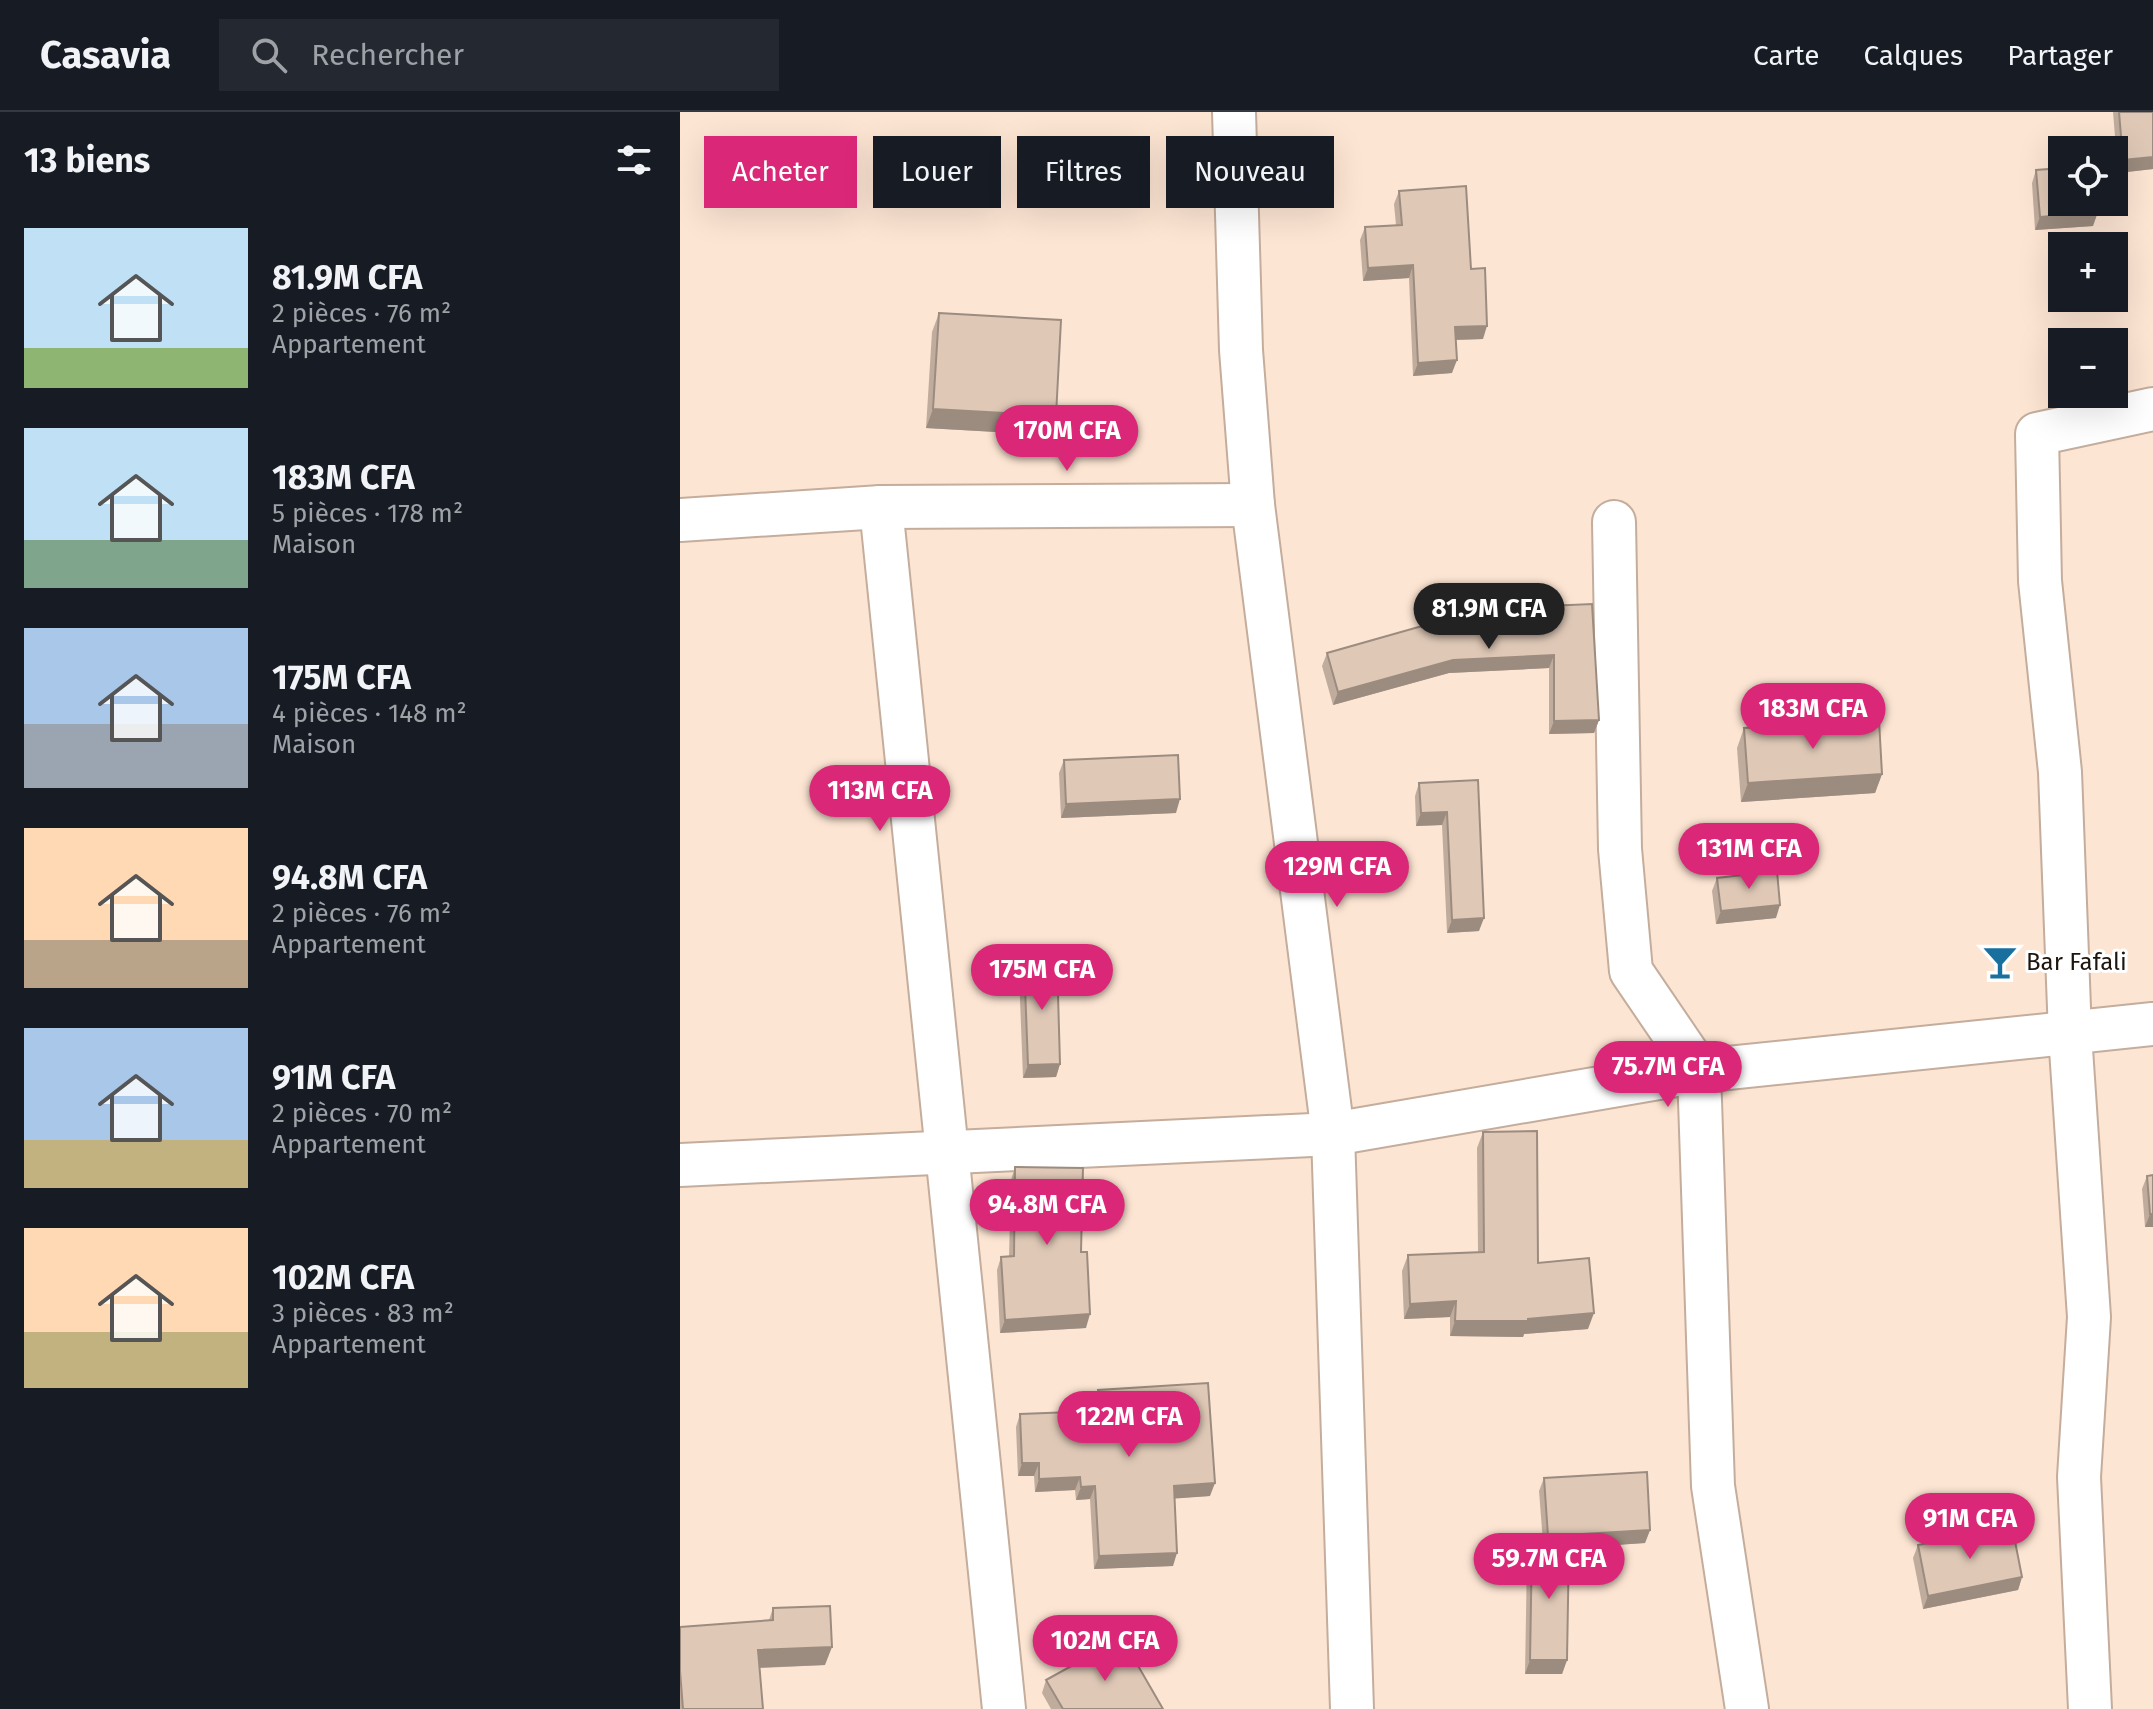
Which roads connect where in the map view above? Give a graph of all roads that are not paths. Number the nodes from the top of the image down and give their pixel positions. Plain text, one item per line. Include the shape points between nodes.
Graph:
1 (1234, 112) edge
2 (2153, 409) edge
3 (1253, 505) junction
4 (881, 507) junction
5 (680, 520) edge
6 (1614, 522) dead end
7 (2153, 1024) edge
8 (2070, 1034) junction
9 (1699, 1071) junction
10 (1333, 1134) junction
11 (946, 1151) junction
12 (680, 1165) edge
13 (1004, 1709) edge
14 (1352, 1709) edge
15 (1747, 1709) edge
16 (2090, 1709) edge

1 - 3 street via 1241,350
2 - 8 street via 2037,434 2040,581 2060,772
3 - 4 street
3 - 10 street
4 - 5 street
4 - 11 street
6 - 9 street via 1620,849 1631,971
7 - 8 street
8 - 9 street
8 - 16 street via 2089,1317 2079,1477
9 - 10 street
9 - 15 street via 1713,1486
10 - 11 street
10 - 14 street
11 - 12 street
11 - 13 street

